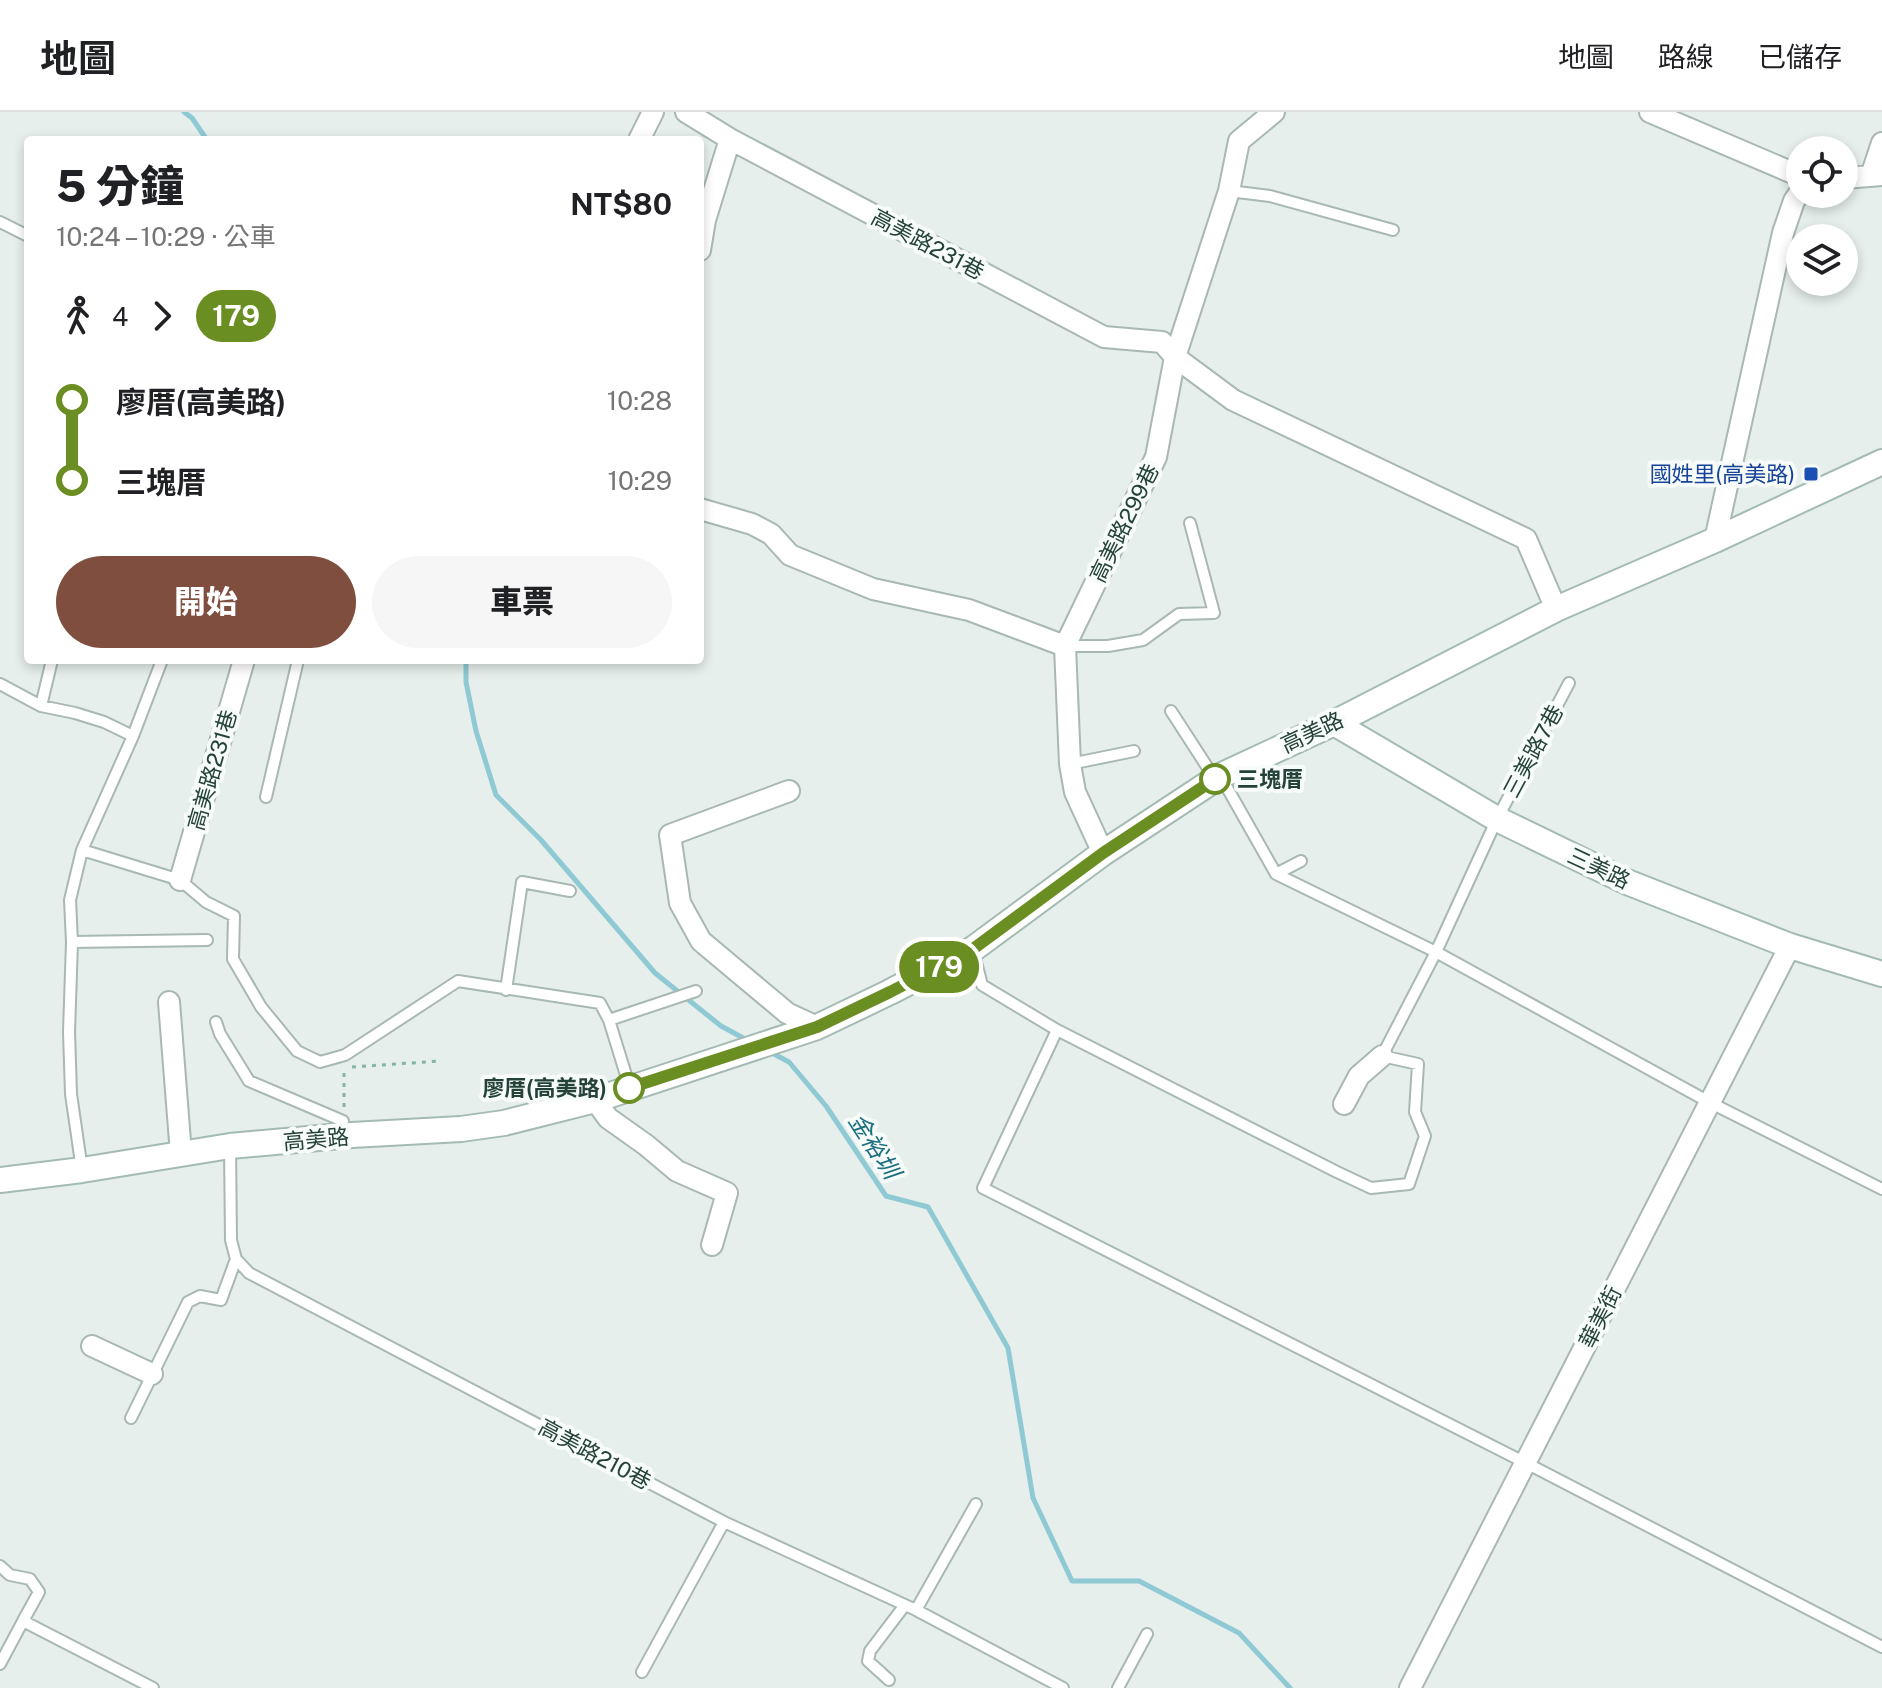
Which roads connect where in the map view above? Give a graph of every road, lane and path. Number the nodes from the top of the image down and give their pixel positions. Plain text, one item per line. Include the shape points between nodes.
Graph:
1 (653, 112) edge
2 (686, 112) edge
3 (1274, 112) edge
4 (1650, 112) edge
5 (641, 136) edge
6 (730, 139) junction
7 (1882, 143) edge
8 (1786, 170) edge
9 (1876, 176) edge
10 (1229, 191) junction
11 (1792, 208) edge
12 (0, 222) edge
13 (704, 226) edge
14 (1393, 230) dead end
15 (24, 234) edge
16 (1175, 357) junction
17 (1880, 465) edge
18 (704, 510) edge
19 (1190, 523) dead end
20 (1715, 540) junction
21 (1556, 609) junction
22 (1065, 646) junction
23 (51, 664) edge
24 (160, 664) edge
25 (243, 664) edge
26 (297, 664) edge
27 (1569, 683) dead end
28 (0, 684) edge
29 (41, 706) junction
30 (1171, 711) dead end
31 (1334, 723) junction
32 (133, 736) junction
33 (1134, 751) dead end
34 (1070, 764) junction
35 (1218, 777) junction
36 (789, 791) dead end
37 (266, 797) dead end
38 (1497, 819) junction
39 (82, 850) junction
40 (1103, 853) junction
41 (1301, 861) dead end
42 (1276, 874) junction
43 (180, 880) junction
44 (570, 891) dead end
45 (207, 940) dead end
46 (72, 942) junction
47 (1790, 946) junction
48 (973, 949) junction
49 (1436, 952) junction
50 (1882, 974) edge
51 (506, 990) junction
52 (696, 991) dead end
53 (169, 1002) dead end
54 (609, 1020) junction
55 (216, 1022) dead end
56 (817, 1027) junction
57 (1057, 1030) junction
58 (345, 1055) junction
59 (1382, 1056) junction
60 (440, 1061) dead end
61 (344, 1068) junction
62 (630, 1088) junction
63 (595, 1100) junction
64 (1709, 1102) junction
65 (1344, 1104) dead end
66 (343, 1121) joint
67 (230, 1146) junction
68 (181, 1154) junction
69 (82, 1170) junction
70 (0, 1180) edge
71 (1882, 1189) edge
72 (712, 1245) dead end
73 (236, 1259) junction
74 (92, 1346) dead end
75 (152, 1374) junction
76 (131, 1418) dead end
77 (1526, 1463) junction
78 (976, 1504) dead end
79 (724, 1522) junction
80 (0, 1566) edge
81 (905, 1605) junction
82 (916, 1610) junction
83 (23, 1621) junction
84 (1147, 1634) dead end
85 (1882, 1647) edge
86 (0, 1664) edge
87 (642, 1672) dead end
88 (889, 1680) dead end
89 (153, 1688) edge
90 (1063, 1688) edge
91 (1118, 1688) edge
92 (1410, 1688) edge

1 - 5 street
2 - 6 street, 高美路231巷
3 - 10 street, 高美路299巷 via 1239,141
4 - 8 street
6 - 13 street
6 - 16 street, 高美路231巷 via 1104,337 1162,342
7 - 9 street
10 - 14 lane via 1270,196
10 - 16 street, 高美路299巷
11 - 20 street
12 - 15 lane
16 - 21 street, 高美路231巷 via 1233,400 1526,539
16 - 22 street, 高美路299巷 via 1156,457
17 - 20 street, 高美路
18 - 22 street via 752,524 771,534 790,555 873,589 969,610
19 - 22 lane via 1214,613 1179,614 1143,640
20 - 21 street, 高美路
21 - 31 street, 高美路
22 - 34 street, 高美路299巷
23 - 29 lane
24 - 32 lane
25 - 43 street, 高美路231巷
26 - 37 lane
27 - 38 lane, 三美路7巷
28 - 29 lane
29 - 32 lane via 104,722
30 - 35 lane
31 - 35 street, 高美路
31 - 38 street, 三美路
32 - 39 lane
33 - 34 lane
34 - 40 street, 高美路299巷 via 1075,792
35 - 40 street, 高美路
35 - 42 lane
36 - 56 street via 670,835 680,903 701,941 787,1013
38 - 47 street, 三美路 via 1627,882
38 - 49 lane, 三美路7巷
39 - 43 lane
39 - 46 lane via 70,900
40 - 48 street, 高美路
41 - 42 lane
42 - 49 lane
43 - 58 lane via 234,916 233,959 261,1007 297,1051 320,1062
44 - 51 lane via 522,882
45 - 46 lane
46 - 69 lane via 71,1094
47 - 50 street, 三美路
47 - 64 street, 華美街
48 - 56 street, 高美路
48 - 57 lane via 982,985
49 - 59 lane, 三美路7巷
49 - 64 lane
51 - 54 lane via 600,1003
51 - 58 lane via 458,981
52 - 54 lane
53 - 68 street
54 - 62 lane
55 - 66 lane, 高美路 via 249,1081
56 - 62 street, 高美路
57 - 59 lane via 1371,1188 1409,1184 1425,1136 1415,1112 1418,1064
57 - 77 lane via 983,1188
58 - 61 path
59 - 65 street via 1359,1076
60 - 61 path
61 - 66 path
62 - 63 street, 高美路
63 - 67 street, 高美路 via 461,1129
63 - 72 street via 608,1118 677,1171 727,1193
64 - 71 lane
64 - 77 street, 華美街
67 - 68 street, 高美路
67 - 73 lane
68 - 69 street, 高美路
69 - 70 street, 高美路
73 - 75 lane via 221,1300 200,1296 188,1302
73 - 79 lane, 高美路210巷 via 249,1273
74 - 75 street
75 - 76 lane
77 - 85 lane
77 - 92 street, 華美街
78 - 82 lane
79 - 81 lane, 高美路210巷
79 - 87 lane
80 - 83 lane via 10,1575 30,1579 39,1592
81 - 82 lane, 高美路210巷
81 - 88 lane via 870,1651 868,1661
82 - 90 lane, 高美路210巷
83 - 86 lane
83 - 89 lane
84 - 91 lane

